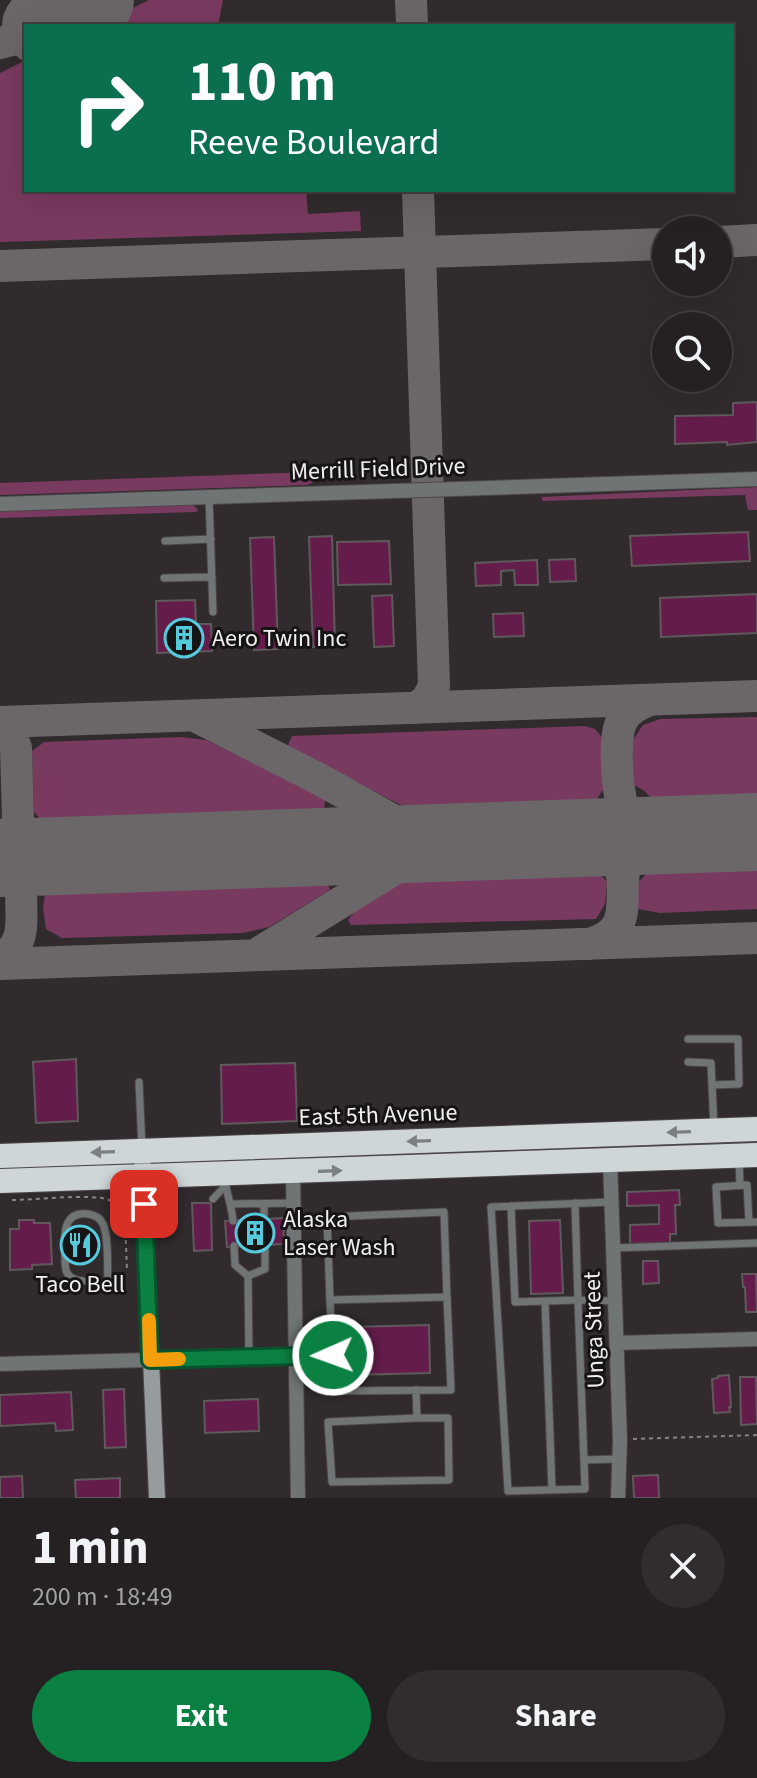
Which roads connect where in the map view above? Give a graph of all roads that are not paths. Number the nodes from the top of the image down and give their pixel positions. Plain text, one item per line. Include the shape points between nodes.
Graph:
1 (757, 479) edge
2 (209, 497) junction
3 (0, 504) edge
4 (211, 539) junction
5 (165, 541) dead end
6 (212, 577) junction
7 (164, 578) dead end
8 (213, 612) dead end
9 (688, 1039) dead end
10 (688, 1062) dead end
11 (139, 1082) dead end
12 (712, 1085) junction
13 (757, 1129) edge
14 (714, 1130) junction
15 (142, 1151) junction
16 (0, 1156) edge
17 (748, 1156) edge
18 (610, 1161) junction
19 (293, 1172) junction
20 (143, 1176) junction
21 (225, 1180) junction
22 (0, 1181) edge
23 (740, 1185) junction
24 (213, 1199) dead end
25 (612, 1202) junction
26 (294, 1203) junction
27 (575, 1203) junction
28 (232, 1204) junction
29 (264, 1204) junction
30 (511, 1206) junction
31 (264, 1219) dead end
32 (233, 1221) dead end
33 (753, 1222) edge
34 (757, 1243) edge
35 (265, 1245) dead end
36 (234, 1246) dead end
37 (614, 1248) junction
38 (248, 1276) junction
39 (108, 1280) dead end
40 (83, 1281) dead end
41 (447, 1297) junction
42 (330, 1300) junction
43 (578, 1300) junction
44 (615, 1301) junction
45 (515, 1302) junction
46 (545, 1302) junction
47 (497, 1303) junction
48 (757, 1339) edge
49 (617, 1343) junction
50 (333, 1355) junction
51 (295, 1356) junction
52 (249, 1357) junction
53 (150, 1360) junction
54 (0, 1364) edge
55 (416, 1390) junction
56 (417, 1418) junction
57 (619, 1459) junction
58 (584, 1460) junction
59 (552, 1490) junction
60 (157, 1498) edge
61 (298, 1498) edge
62 (618, 1498) edge

1 - 2 street, Merrill Field Drive
2 - 3 street, Merrill Field Drive
2 - 4 lane
4 - 5 lane
4 - 6 lane
6 - 7 lane
6 - 8 lane
9 - 12 lane via 738,1039 739,1084
10 - 12 lane via 711,1063
11 - 15 lane
12 - 14 lane
13 - 14 highway, East 5th Avenue
14 -> 15 highway, East 5th Avenue
15 -> 16 highway, East 5th Avenue
15 - 20 street
17 - 18 highway
17 - 23 lane
19 -> 18 highway
18 - 25 street, Unga Street
19 - 21 highway
19 - 26 street
20 - 21 highway
20 - 22 highway
20 - 53 street
21 - 24 lane
21 - 28 lane
23 - 33 lane via 747,1185
23 - 33 lane via 716,1187 718,1223
25 - 27 lane
25 - 37 street, Unga Street
26 - 29 lane
26 - 51 street
27 - 30 lane
27 - 43 lane
28 - 29 lane
28 - 32 lane
29 - 31 lane
30 - 45 lane
30 - 47 lane via 491,1207
34 - 37 lane
35 - 38 lane via 265,1269
36 - 38 lane via 235,1265
37 - 44 street, Unga Street
38 - 52 lane
39 - 40 lane via 103,1224 83,1213 73,1216 64,1230 66,1270
41 - 42 lane
41 - 42 lane via 444,1212 327,1217
41 - 55 lane via 451,1390
42 - 50 lane
43 - 44 lane
43 - 46 lane
43 - 58 lane
44 - 49 street, Unga Street
45 - 46 lane
45 - 47 lane
46 - 59 lane
47 - 59 lane via 508,1491
48 - 49 street
49 - 57 street, Unga Street
50 - 51 lane
50 - 55 lane via 334,1391
51 - 52 street
51 - 61 street
52 - 53 street
53 - 54 street
53 - 60 street
55 - 56 lane
56 - 56 lane via 328,1422 332,1482 449,1480 448,1418
57 - 58 lane
57 - 62 street, Unga Street
58 - 59 lane via 585,1489

